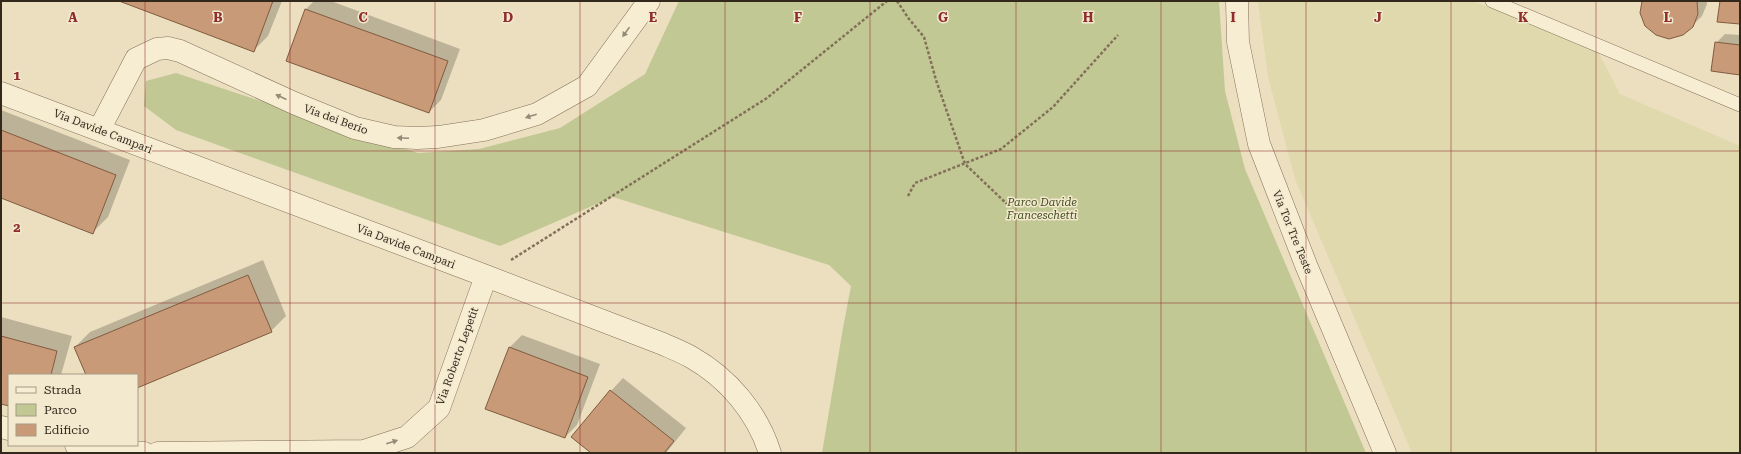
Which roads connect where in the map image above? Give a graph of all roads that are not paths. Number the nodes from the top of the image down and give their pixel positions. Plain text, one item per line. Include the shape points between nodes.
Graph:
1 (649, 1) edge
2 (1237, 1) edge
3 (1492, 1) edge
4 (1, 93) edge
5 (1740, 105) edge
6 (99, 130) junction
7 (486, 276) junction
8 (80, 446) edge
9 (144, 453) edge
10 (158, 453) edge
11 (274, 453) edge
12 (770, 453) edge
13 (1385, 453) edge

1 -> 6 street, Via dei Berio via 587,86 537,114 484,130 417,138 394,137 355,128 168,48 157,49 136,59
2 - 13 street, Via Tor Tre Teste via 1238,42 1259,144 1306,265
3 - 5 lane
4 - 6 street, Via Davide Campari
6 - 7 street, Via Davide Campari
11 -> 7 street, Via Roberto Lepetit via 364,450 407,437 439,408
7 - 12 street, Via Davide Campari via 691,357 713,372 750,409 764,434
8 - 9 street
10 - 11 street, Via Roberto Lepetit

